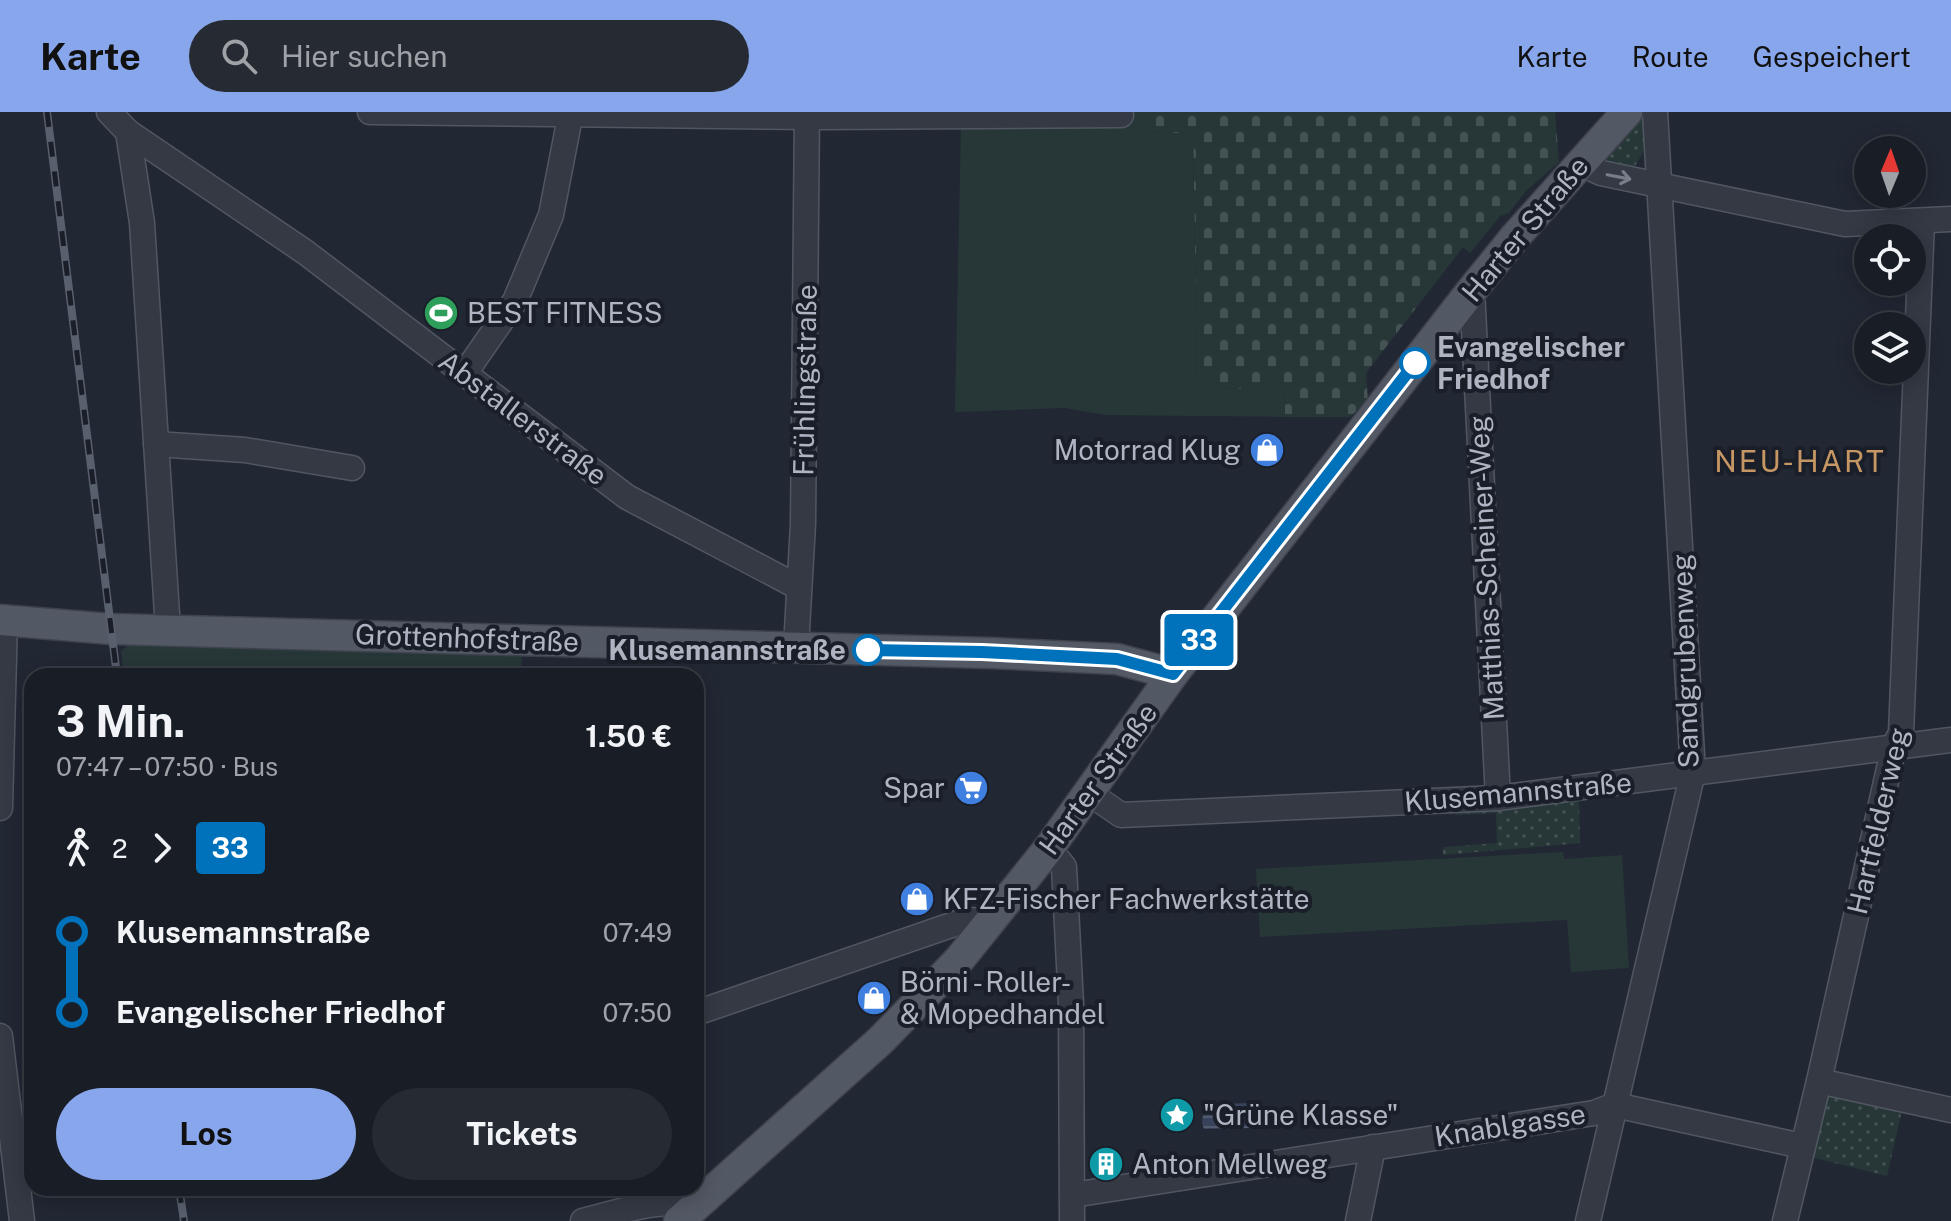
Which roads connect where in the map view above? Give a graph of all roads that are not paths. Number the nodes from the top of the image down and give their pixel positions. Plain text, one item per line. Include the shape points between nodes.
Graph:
1 (370, 112) edge
2 (1627, 112) edge
3 (1655, 112) edge
4 (571, 113) edge
5 (807, 114) edge
6 (1120, 114) edge
7 (116, 117) edge
8 (1580, 163) junction
9 (1659, 185) junction
10 (1951, 219) edge
11 (1922, 221) junction
12 (1472, 290) junction
13 (465, 373) junction
14 (156, 444) junction
15 (352, 468) dead end
16 (798, 587) junction
17 (3, 620) edge
18 (168, 630) junction
19 (796, 647) junction
20 (1173, 674) junction
21 (1951, 740) edge
22 (1894, 746) junction
23 (1693, 772) junction
24 (1089, 793) junction
25 (1498, 798) junction
26 (0, 808) edge
27 (1049, 848) junction
28 (992, 921) junction
29 (704, 1010) edge
30 (0, 1036) edge
31 (1819, 1081) junction
32 (1615, 1105) junction
33 (1951, 1110) edge
34 (1802, 1146) junction
35 (1373, 1147) junction
36 (1073, 1195) junction
37 (686, 1215) edge
38 (22, 1221) edge
39 (583, 1221) edge
40 (1072, 1221) edge
41 (1358, 1221) edge
42 (1588, 1221) edge
43 (1785, 1221) edge

1 - 4 street
2 - 8 main road, Harter Straße
3 - 9 street, Sandgrubenweg
4 - 5 street
4 - 13 street via 551,215 515,301
5 - 6 street
5 - 16 street, Frühlingstraße
7 - 13 street, Abstallerstraße
7 - 14 street via 142,223
8 -> 9 street
8 - 12 main road, Harter Straße
9 - 11 street via 1845,224
9 - 23 street, Sandgrubenweg
10 - 11 street
11 - 22 street, Hartfelderweg via 1901,733
12 - 20 main road, Harter Straße
12 - 25 street, Matthias-Scheiner-Weg
13 - 16 street, Abstallerstraße via 627,497
14 - 15 street via 245,450
14 - 18 street
16 - 19 street, Frühlingstraße
17 - 18 main road, Grottenhofstraße
17 - 26 street
18 - 19 main road, Grottenhofstraße
19 - 20 main road, Grottenhofstraße via 1117,659
20 - 24 main road, Harter Straße
21 - 22 street, Klusemannstraße
22 - 23 street, Klusemannstraße
22 - 31 street, Hartfelderweg
23 - 25 street, Klusemannstraße
23 - 32 street, Sandgrubenweg
24 - 25 street, Klusemannstraße via 1121,815
24 - 27 main road, Harter Straße
27 - 28 main road, Harter Straße
27 - 36 street via 1064,867
28 - 29 street via 966,920
28 - 37 main road, Harter Straße via 880,1041
30 - 38 street
31 - 33 street
31 - 34 street, Hartfelderweg
32 - 34 street, Knablgasse
32 - 35 street, Knablgasse via 1594,1113
32 - 42 street, Sandgrubenweg
34 - 43 street, Hartfelderweg
35 - 36 street, Knablgasse
35 - 41 street
36 - 40 street
37 - 39 street via 685,1203 667,1202

